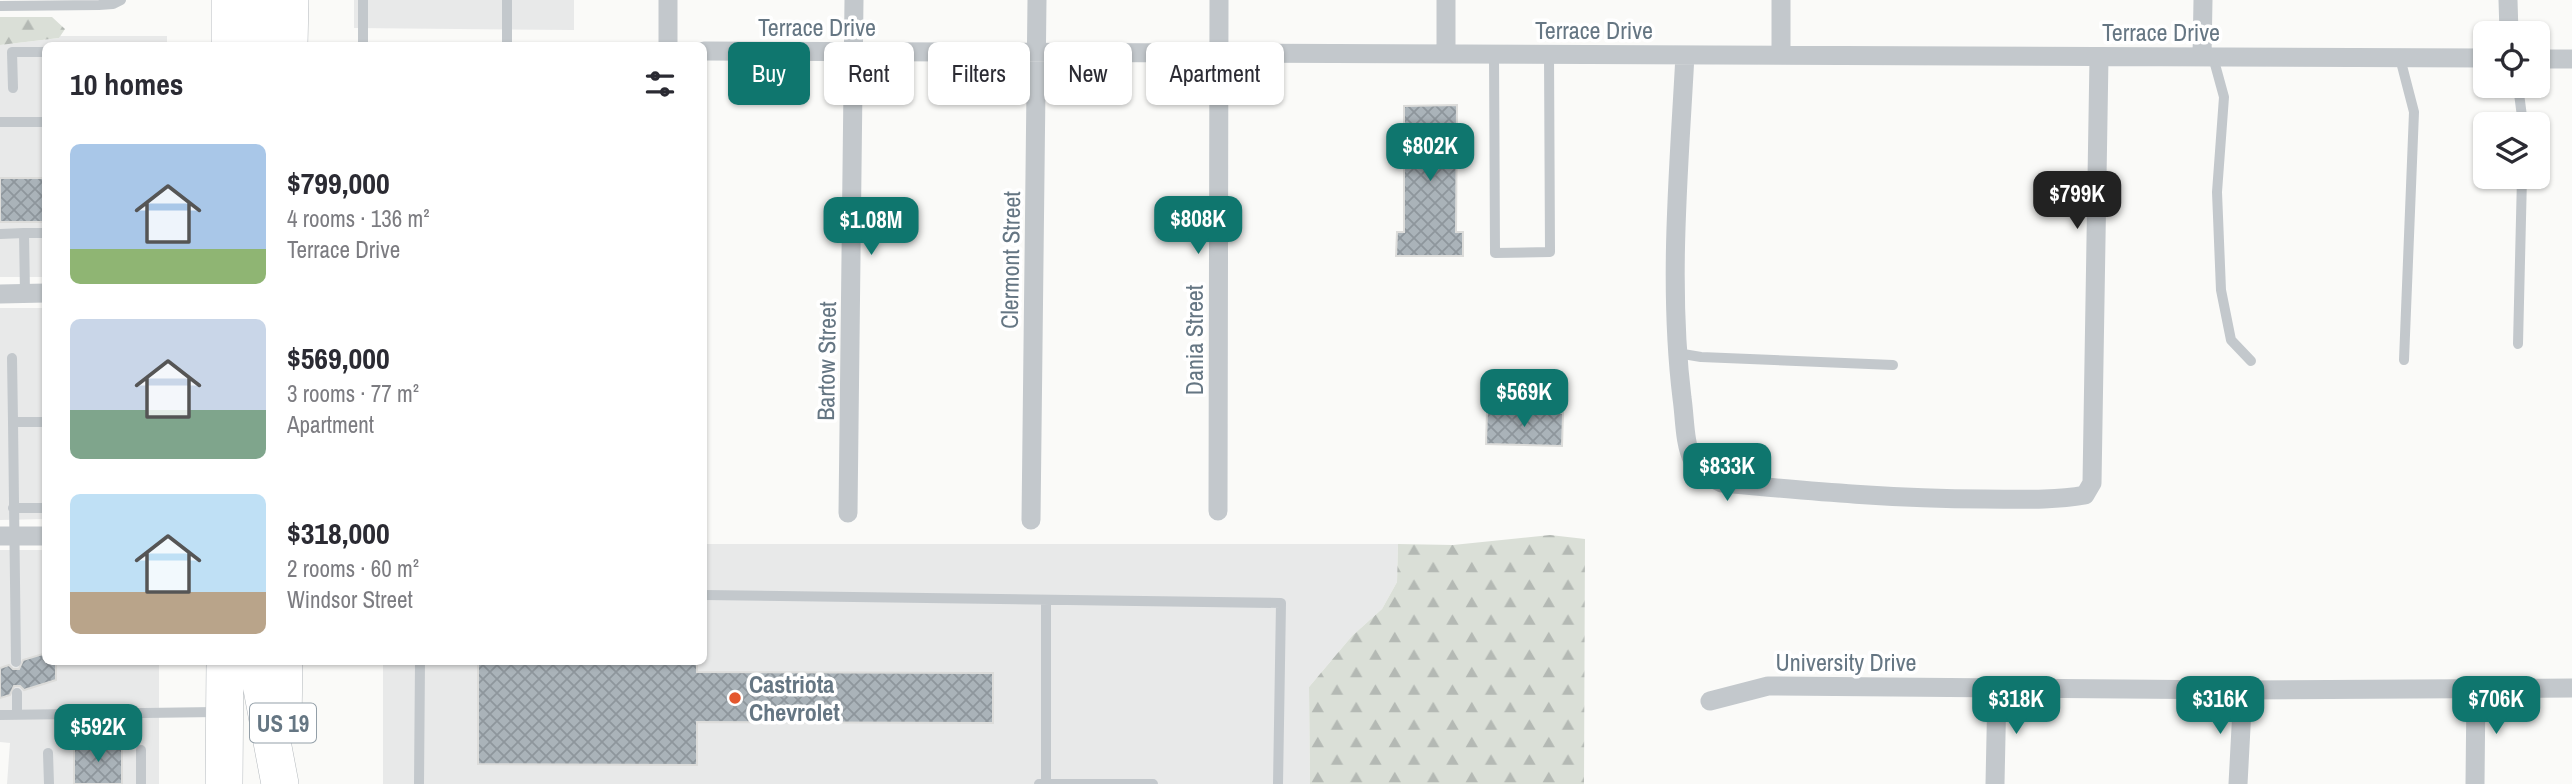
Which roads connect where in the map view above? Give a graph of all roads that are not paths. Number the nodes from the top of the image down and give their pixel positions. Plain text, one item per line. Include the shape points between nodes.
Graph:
1 (121, 0) edge
2 (230, 0) edge
3 (263, 0) edge
4 (290, 0) edge
5 (363, 0) edge
6 (507, 0) edge
7 (668, 0) edge
8 (854, 0) edge
9 (1037, 0) edge
10 (1219, 0) edge
11 (1446, 0) edge
12 (1781, 0) edge
13 (2203, 0) edge
14 (2508, 0) edge
15 (0, 6) edge
16 (2509, 21) edge
17 (230, 42) edge
18 (263, 42) edge
19 (289, 42) edge
20 (363, 42) edge
21 (507, 42) edge
22 (668, 42) edge
23 (853, 42) edge
24 (1219, 42) edge
25 (707, 51) edge
26 (824, 51) edge
27 (914, 51) edge
28 (42, 52) edge
29 (1037, 52) junction
30 (1146, 53) edge
31 (1284, 53) edge
32 (1447, 54) junction
33 (1494, 54) junction
34 (1549, 55) junction
35 (1685, 55) junction
36 (1781, 55) junction
37 (2099, 57) junction
38 (2208, 57) junction
39 (2400, 58) junction
40 (2473, 58) edge
41 (2550, 59) edge
42 (2572, 59) edge
43 (12, 88) dead end
44 (852, 105) edge
45 (1219, 105) edge
46 (0, 122) edge
47 (42, 122) edge
48 (2522, 189) edge
49 (24, 233) junction
50 (42, 233) edge
51 (0, 234) edge
52 (42, 293) edge
53 (0, 294) edge
54 (25, 294) junction
55 (2518, 344) dead end
56 (1676, 353) junction
57 (12, 358) dead end
58 (2404, 360) dead end
59 (2251, 361) dead end
60 (1894, 365) dead end
61 (12, 422) junction
62 (42, 422) edge
63 (42, 508) edge
64 (13, 509) junction
65 (1217, 511) dead end
66 (848, 513) dead end
67 (1031, 520) dead end
68 (7, 536) edge
69 (42, 536) edge
70 (707, 596) edge
71 (1046, 600) junction
72 (16, 662) dead end
73 (225, 665) edge
74 (258, 665) edge
75 (284, 665) edge
76 (420, 665) edge
77 (1997, 688) junction
78 (2476, 688) junction
79 (2572, 688) edge
80 (2243, 690) junction
81 (17, 693) dead end
82 (1710, 701) dead end
83 (224, 712) junction
84 (17, 714) junction
85 (0, 715) edge
86 (141, 750) dead end
87 (48, 753) dead end
88 (1042, 783) edge
89 (49, 784) edge
90 (141, 784) edge
91 (224, 784) edge
92 (281, 784) edge
93 (419, 784) edge
94 (1153, 784) edge
95 (1278, 784) edge
96 (1994, 784) edge
97 (2238, 784) edge
98 (2475, 784) edge

1 - 15 lane via 99,5
2 - 17 highway
3 - 18 highway
4 - 19 highway
5 - 20 lane
6 - 21 lane
7 - 22 street
8 - 23 street, Bartow Street
9 - 29 street, Clermont Street
10 - 24 street, Dania Street
11 - 32 street
12 - 36 street
13 - 38 street
14 - 16 street
25 - 26 street, Terrace Drive
27 - 29 street, Terrace Drive
28 - 43 lane via 12,52
29 - 30 street, Terrace Drive
29 - 67 street, Clermont Street
31 - 32 street, Terrace Drive
32 - 33 street, Terrace Drive
33 - 34 street, Terrace Drive
33 - 34 lane via 1495,253 1550,252
34 - 35 street, Terrace Drive
35 - 36 street, Terrace Drive
35 - 56 street via 1674,270
36 - 37 street, Terrace Drive
37 - 38 street, Terrace Drive
37 - 56 street via 2093,470 2085,495 2062,499 1871,496 1722,482 1706,476 1694,463
38 - 39 street, Terrace Drive
38 - 59 lane via 2224,97 2217,192 2221,290 2231,340
39 - 40 street, Terrace Drive
39 - 58 lane via 2414,112
41 - 42 street
44 - 66 street, Bartow Street
45 - 65 street, Dania Street
46 - 47 lane
48 - 55 lane
49 - 50 lane
49 - 51 lane
49 - 54 lane
52 - 54 street
53 - 54 street
56 - 60 lane
57 - 61 lane
61 - 62 lane
61 - 64 lane
63 - 64 lane
64 - 68 lane
68 - 69 street
68 - 72 lane
70 - 71 lane
71 - 88 lane
71 - 95 lane via 1281,603
73 - 83 highway, US 19
74 - 92 highway
75 - 92 highway, US 19
76 - 93 lane
77 - 80 street, University Drive
77 - 82 street, University Drive via 1768,685
77 - 96 street
78 - 79 street, University Drive
78 - 80 street, University Drive
78 - 98 street
80 - 97 street
81 - 84 lane
83 - 84 lane
83 - 91 highway, US 19
84 - 85 lane
86 - 90 lane
87 - 89 lane
88 - 94 lane

